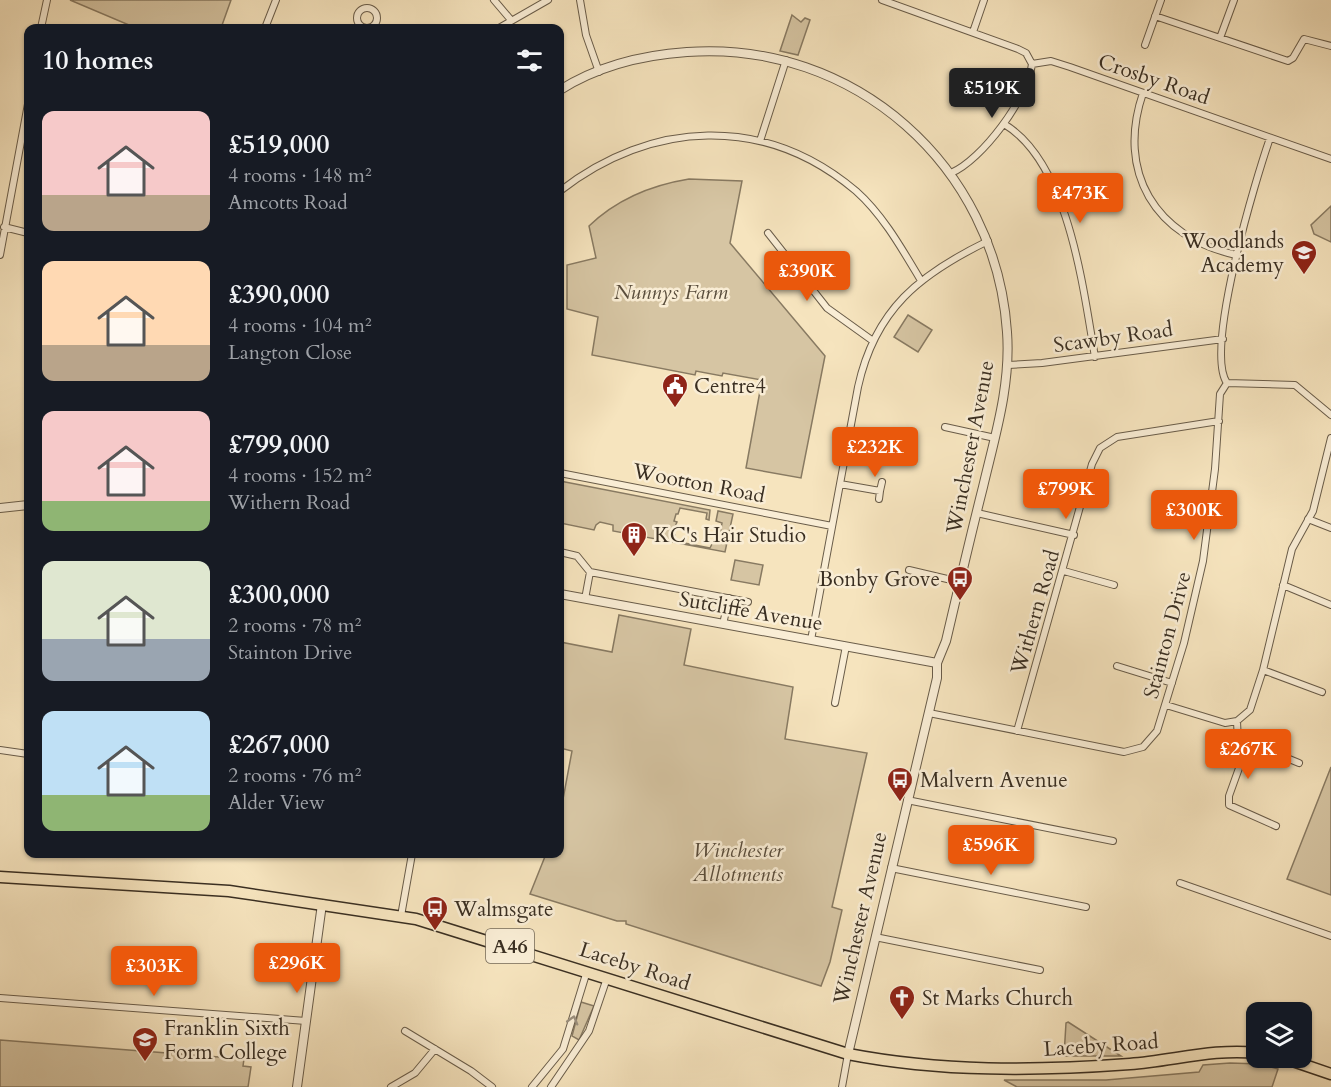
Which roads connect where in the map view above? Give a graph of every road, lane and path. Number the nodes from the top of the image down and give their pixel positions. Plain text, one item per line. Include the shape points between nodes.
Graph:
1 (47, 0) edge
2 (276, 0) edge
3 (494, 0) edge
4 (548, 0) edge
5 (580, 0) edge
6 (882, 0) edge
7 (984, 0) edge
8 (1161, 0) edge
9 (1234, 0) edge
10 (1155, 16) junction
11 (511, 20) junction
12 (42, 24) edge
13 (267, 24) edge
14 (505, 24) edge
15 (973, 32) junction
16 (1220, 38) junction
17 (1145, 45) dead end
18 (1331, 46) edge
19 (786, 60) junction
20 (1032, 64) junction
21 (599, 72) junction
22 (564, 88) edge
23 (1143, 93) junction
24 (1004, 124) junction
25 (24, 128) edge
26 (1270, 138) junction
27 (760, 141) junction
28 (1331, 159) edge
29 (951, 173) junction
30 (564, 188) edge
31 (4, 227) junction
32 (24, 232) edge
33 (768, 233) dead end
34 (988, 240) junction
35 (0, 255) edge
36 (1236, 255) junction
37 (920, 279) junction
38 (1223, 339) junction
39 (873, 341) junction
40 (1095, 357) junction
41 (1008, 365) junction
42 (1227, 383) junction
43 (1331, 415) edge
44 (1219, 421) junction
45 (945, 427) dead end
46 (995, 438) junction
47 (1331, 438) edge
48 (564, 475) edge
49 (882, 482) dead end
50 (840, 484) junction
51 (24, 505) edge
52 (0, 508) edge
53 (977, 513) junction
54 (1166, 519) dead end
55 (1308, 519) junction
56 (1209, 524) junction
57 (832, 526) junction
58 (1331, 528) edge
59 (1074, 535) junction
60 (564, 553) edge
61 (909, 570) dead end
62 (1064, 571) junction
63 (590, 572) junction
64 (960, 582) junction
65 (1114, 585) dead end
66 (1283, 585) junction
67 (564, 595) edge
68 (729, 598) junction
69 (585, 599) junction
70 (748, 602) dead end
71 (1331, 605) edge
72 (723, 624) junction
73 (811, 640) junction
74 (846, 646) junction
75 (937, 663) junction
76 (1117, 666) dead end
77 (1263, 670) junction
78 (1172, 683) junction
79 (1322, 692) dead end
80 (835, 703) dead end
81 (1166, 705) junction
82 (929, 713) junction
83 (1237, 721) junction
84 (1017, 731) junction
85 (1239, 735) junction
86 (0, 750) edge
87 (24, 753) edge
88 (1299, 763) dead end
89 (907, 800) junction
90 (1276, 826) dead end
91 (1113, 841) dead end
92 (411, 858) edge
93 (891, 868) junction
94 (0, 877) edge
95 (1180, 883) dead end
96 (322, 904) junction
97 (1086, 907) dead end
98 (401, 916) junction
99 (1331, 936) edge
100 (875, 937) junction
101 (1040, 970) dead end
102 (586, 971) junction
103 (607, 978) junction
104 (0, 998) edge
105 (306, 1021) junction
106 (405, 1031) dead end
107 (566, 1041) junction
108 (579, 1048) junction
109 (435, 1049) junction
110 (1246, 1053) edge
111 (848, 1054) junction
112 (1312, 1068) edge
113 (1331, 1074) edge
114 (297, 1087) edge
115 (391, 1087) edge
116 (492, 1087) edge
117 (532, 1087) edge
118 (551, 1087) edge
119 (842, 1087) edge

1 - 12 street
2 - 13 street
3 - 11 street
4 - 11 street
5 - 21 street
6 - 15 street
7 - 15 street
8 - 10 street
9 - 16 street
10 - 16 street
10 - 17 street
11 - 14 street
15 - 20 street via 1022,50
16 - 18 street via 1288,61 1304,39
19 - 21 street, Winchester Avenue via 739,52 701,51 630,60
19 - 27 street
19 - 29 street, Winchester Avenue via 843,82 883,107 920,137
20 - 23 street, Crosby Road via 1051,61
20 - 24 street
21 - 22 street, Winchester Avenue
23 - 26 street, Crosby Road
23 - 36 street via 1133,130 1134,155 1152,201 1185,237
24 - 29 street via 979,152
24 - 40 street via 1035,154 1059,202 1076,247
25 - 31 street
26 - 28 street, Crosby Road
26 - 36 street, Stainton Drive
27 - 30 street via 715,134 651,142 606,159
27 - 37 street via 816,165 856,192 881,218
29 - 34 street, Winchester Avenue
31 - 32 street
31 - 35 street
33 - 39 street via 827,308
34 - 37 street
34 - 41 street, Winchester Avenue via 1004,300
36 - 38 street, Stainton Drive
37 - 39 street via 892,309
38 - 40 street, Scawby Road
38 - 42 street, Stainton Drive via 1221,370
39 - 50 street via 860,375
40 - 41 street, Scawby Road
41 - 46 street, Winchester Avenue
42 - 43 street via 1295,385
42 - 44 street, Stainton Drive via 1221,390
44 - 56 street, Stainton Drive
44 - 59 street, Withern Road via 1117,437 1105,443 1092,464
45 - 46 street
46 - 53 street, Winchester Avenue
47 - 55 street via 1317,500
48 - 57 street, Wootton Road
49 - 50 street via 879,495
50 - 57 street
51 - 52 street
53 - 59 street
53 - 64 street, Winchester Avenue
54 - 56 street
55 - 58 street
55 - 66 street via 1294,543
56 - 78 street, Stainton Drive via 1195,603
57 - 73 street
59 - 62 street, Withern Road
60 - 63 street via 577,556
61 - 64 street
62 - 65 street
62 - 84 street, Withern Road
63 - 68 street
63 - 69 street
64 - 75 street, Winchester Avenue via 943,654
66 - 71 street
66 - 77 street
67 - 69 street, Sutcliffe Avenue
68 - 70 street
68 - 72 street
69 - 72 street, Sutcliffe Avenue
72 - 73 street, Sutcliffe Avenue
73 - 74 street, Sutcliffe Avenue
74 - 75 street, Sutcliffe Avenue
74 - 80 street
75 - 82 street, Winchester Avenue via 938,678
76 - 78 street
77 - 79 street
77 - 83 street via 1254,704
78 - 81 street, Stainton Drive
81 - 83 street via 1225,723
81 - 84 street, Stainton Drive via 1153,738 1131,752
82 - 84 street, Stainton Drive
82 - 89 street, Winchester Avenue
83 - 85 street
85 - 88 street
85 - 90 street via 1243,757 1228,796 1229,805
86 - 87 street
89 - 91 street
89 - 93 street, Winchester Avenue
92 - 98 street
93 - 97 street
93 - 100 street, Winchester Avenue
94 - 96 highway, Laceby Road / A46 via 229,891
95 - 99 street
96 - 98 highway, Laceby Road / A46
96 - 105 street
98 - 102 highway, Laceby Road / A46
100 - 101 street
100 - 111 street, Winchester Avenue
102 - 103 highway, Laceby Road / A46
107 -> 102 street
103 - 108 street
103 - 111 highway, Laceby Road / A46
104 - 105 street
105 - 114 street
106 - 109 street
107 - 108 street
107 - 117 street
108 - 118 street
109 - 115 street via 415,1073
109 - 116 street
110 - 111 highway, Laceby Road / A46 via 1036,1069 930,1066
111 - 119 street
112 - 113 highway

